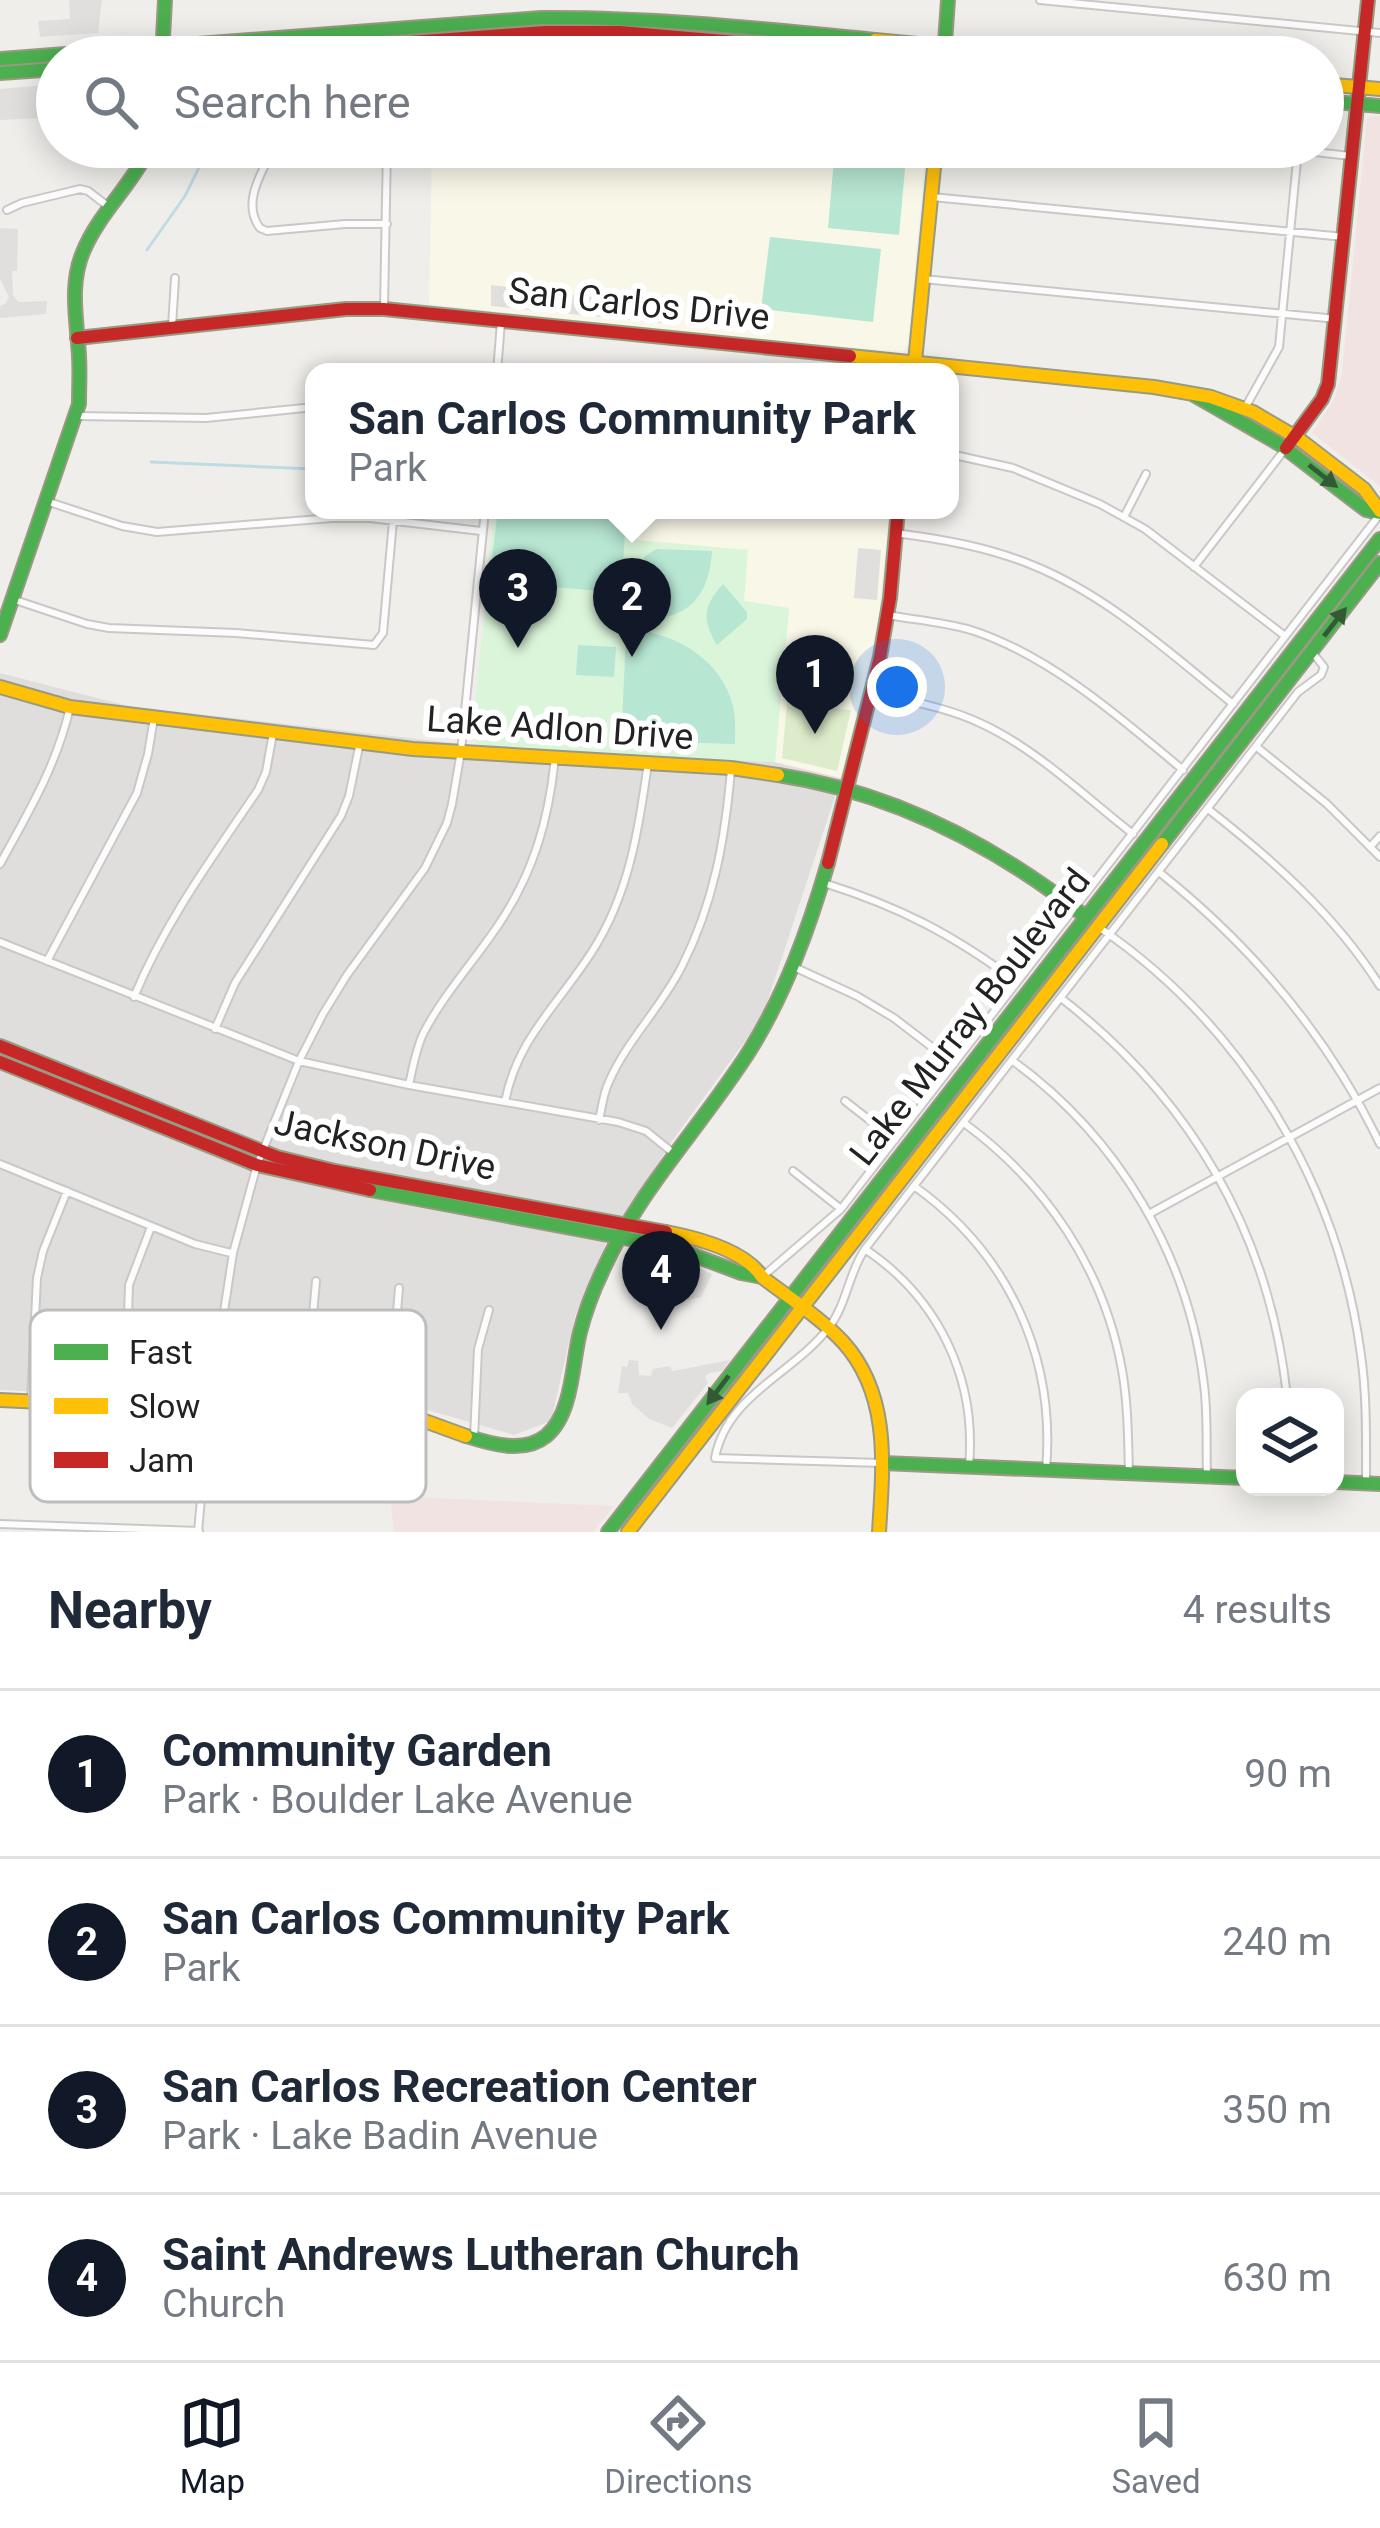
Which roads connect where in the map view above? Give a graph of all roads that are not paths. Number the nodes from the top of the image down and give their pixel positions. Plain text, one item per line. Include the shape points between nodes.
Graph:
1 (165, 0) edge
2 (948, 0) edge
3 (1040, 0) edge
4 (1368, 0) edge
5 (1372, 33) edge
6 (162, 36) edge
7 (334, 36) edge
8 (491, 36) edge
9 (677, 36) edge
10 (800, 36) edge
11 (945, 36) edge
12 (36, 56) edge
13 (0, 58) edge
14 (36, 70) edge
15 (0, 73) edge
16 (1344, 85) edge
17 (1359, 87) junction
18 (1380, 89) edge
19 (1344, 102) edge
20 (1357, 104) junction
21 (1380, 106) edge
22 (1344, 155) edge
23 (1351, 156) junction
24 (139, 168) edge
25 (264, 168) edge
26 (387, 168) edge
27 (934, 168) edge
28 (1296, 168) edge
29 (932, 197) junction
30 (112, 209) junction
31 (7, 210) dead end
32 (387, 224) junction
33 (1290, 231) junction
34 (1345, 237) junction
35 (175, 278) dead end
36 (923, 279) junction
37 (384, 309) junction
38 (1283, 314) junction
39 (1337, 319) junction
40 (501, 321) junction
41 (172, 327) junction
42 (77, 338) junction
43 (498, 363) edge
44 (870, 363) edge
45 (915, 363) edge
46 (959, 372) edge
47 (1194, 395) junction
48 (305, 408) edge
49 (1245, 408) junction
50 (76, 416) junction
51 (1295, 436) junction
52 (1286, 448) junction
53 (959, 456) edge
54 (1146, 475) dead end
55 (46, 501) junction
56 (1380, 513) edge
57 (1124, 518) junction
58 (320, 519) edge
59 (352, 519) edge
60 (484, 519) edge
61 (897, 519) edge
62 (393, 521) junction
63 (482, 532) junction
64 (895, 533) junction
65 (1380, 539) edge
66 (1380, 563) edge
67 (1194, 566) junction
68 (12, 599) junction
69 (887, 615) junction
70 (0, 635) edge
71 (1286, 637) junction
72 (1312, 652) junction
73 (0, 687) edge
74 (872, 692) junction
75 (1234, 704) junction
76 (70, 707) junction
77 (154, 718) junction
78 (273, 733) junction
79 (360, 742) junction
80 (1256, 747) junction
81 (461, 751) junction
82 (555, 757) junction
83 (648, 763) junction
84 (731, 768) junction
85 (1184, 770) junction
86 (846, 791) junction
87 (1208, 809) junction
88 (1133, 834) junction
89 (1380, 836) edge
90 (1370, 847) junction
91 (1380, 857) edge
92 (0, 864) edge
93 (1160, 872) junction
94 (824, 883) junction
95 (1100, 900) junction
96 (1081, 912) junction
97 (1105, 931) junction
98 (0, 942) edge
99 (1084, 945) junction
100 (46, 962) junction
101 (794, 967) junction
102 (1017, 982) junction
103 (1380, 986) edge
104 (134, 997) junction
105 (1060, 998) junction
106 (214, 1029) junction
107 (0, 1046) edge
108 (298, 1061) junction
109 (1013, 1061) junction
110 (0, 1062) edge
111 (953, 1064) junction
112 (409, 1085) junction
113 (1380, 1088) edge
114 (1358, 1100) junction
115 (845, 1101) dead end
116 (506, 1102) junction
117 (599, 1120) junction
118 (964, 1124) junction
119 (1290, 1138) junction
120 (895, 1140) junction
121 (1380, 1144) edge
122 (674, 1154) junction
123 (260, 1158) junction
124 (0, 1164) edge
125 (793, 1171) dead end
126 (1218, 1176) junction
127 (914, 1186) junction
128 (67, 1191) junction
129 (841, 1209) junction
130 (1149, 1214) junction
131 (152, 1226) junction
132 (623, 1230) junction
133 (865, 1249) junction
134 (232, 1253) junction
135 (762, 1276) junction
136 (316, 1281) dead end
137 (399, 1288) dead end
138 (790, 1298) junction
139 (802, 1307) junction
140 (35, 1310) edge
141 (128, 1310) edge
142 (224, 1310) edge
143 (313, 1310) edge
144 (397, 1310) edge
145 (489, 1310) dead end
146 (828, 1328) junction
147 (1286, 1388) edge
148 (0, 1400) edge
149 (30, 1401) edge
150 (426, 1421) edge
151 (474, 1438) junction
152 (882, 1463) junction
153 (969, 1468) junction
154 (1046, 1470) junction
155 (1129, 1473) junction
156 (1207, 1477) junction
157 (1236, 1478) edge
158 (1373, 1484) edge
159 (200, 1502) edge
160 (0, 1524) edge
161 (199, 1532) edge
162 (608, 1532) edge
163 (628, 1532) edge
164 (879, 1532) edge

1 - 6 street
2 - 11 street
3 - 5 street
4 - 5 street
5 - 17 street
7 - 10 street via 617,17
8 - 9 street
12 - 13 street
14 - 15 street
16 - 17 street
17 - 18 street
17 - 20 street
19 - 20 street
20 - 21 street
20 - 23 street
22 - 23 street
23 - 34 street
24 - 30 street
25 - 32 street via 253,216 260,229
26 - 32 street
27 - 29 street
28 - 33 street
29 - 33 street
29 - 36 street
30 - 31 street via 80,189
30 - 42 street via 77,268
32 - 37 street
33 - 34 street
33 - 38 street
34 - 39 street
35 - 41 street
36 - 38 street
36 - 45 street
37 - 40 street, San Carlos Drive
37 - 41 street, San Carlos Drive
38 - 39 street
38 - 49 street via 1277,353
39 - 51 street via 1328,384
40 - 43 street
40 - 44 street, San Carlos Drive
41 - 42 street, San Carlos Drive
42 - 50 street
46 - 47 street, San Carlos Drive
47 - 49 street, San Carlos Drive
47 - 52 street, San Carlos Drive
48 - 50 street via 206,418
49 - 51 street, San Carlos Drive
50 - 55 street
51 - 52 street
51 - 56 street, San Carlos Drive via 1375,498
52 -> 56 street, San Carlos Drive
52 - 67 street
53 - 57 street via 1073,490
54 - 57 street
55 - 58 street via 157,532
55 - 68 street
56 - 71 street, Lake Murray Boulevard
57 - 67 street
59 - 62 street
60 - 63 street
61 - 64 street
62 - 63 street
62 - 68 street via 383,633 374,645 109,628
63 - 81 street
64 - 69 street
64 - 75 street via 986,549 1045,570 1121,616
65 - 95 street, Lake Murray Boulevard
72 -> 66 street, Lake Murray Boulevard
67 - 71 street
68 - 70 street
69 - 74 street
69 - 85 street via 948,624 1025,653
71 - 75 street, Lake Murray Boulevard
72 - 80 street, Lake Murray Boulevard via 1322,675 1298,692
72 - 97 street, Lake Murray Boulevard
73 - 76 street, Lake Adlon Drive
74 - 86 street
74 - 88 street via 997,732
75 - 85 street, Lake Murray Boulevard
76 - 77 street, Lake Adlon Drive
76 - 92 street via 60,748
77 - 78 street, Lake Adlon Drive
77 - 100 street via 137,794
78 - 79 street, Lake Adlon Drive
78 - 104 street via 258,790 175,912
79 - 81 street, Lake Adlon Drive
79 - 106 street via 341,815
80 - 87 street, Lake Murray Boulevard
80 - 90 street
81 - 82 street, Lake Adlon Drive
81 - 108 street via 447,823 425,868 347,975
82 - 83 street, Lake Adlon Drive
82 - 112 street via 534,860 426,1028
83 - 84 street, Lake Adlon Drive
83 - 116 street via 620,894 593,951 524,1047
84 - 86 street, Lake Adlon Drive
84 - 117 street via 723,848 700,926 606,1087
85 - 88 street, Lake Murray Boulevard
86 - 94 street
86 - 96 street, Lake Adlon Drive via 964,836
87 - 93 street, Lake Murray Boulevard
87 - 103 street via 1293,883
88 - 96 street, Lake Murray Boulevard
89 - 90 street
90 - 91 street
93 - 97 street, Lake Murray Boulevard
93 - 114 street via 1280,987
94 - 101 street
94 - 102 street via 913,915
95 - 96 street, Lake Murray Boulevard
95 - 97 street
96 - 99 street
96 - 102 street, Lake Murray Boulevard
96 - 138 street, Lake Murray Boulevard
97 - 99 street, Lake Murray Boulevard
97 - 105 street, Lake Murray Boulevard
97 - 119 street via 1209,1023
98 - 100 street
99 - 139 street, Lake Murray Boulevard
100 - 104 street
101 - 111 street via 894,1018
101 - 122 street via 751,1049
102 - 111 street, Lake Murray Boulevard
104 - 106 street
105 - 109 street, Lake Murray Boulevard
105 - 126 street via 1150,1080
106 - 108 street
107 - 123 street, Jackson Drive
108 - 112 street
108 - 123 street
109 - 118 street, Lake Murray Boulevard
109 - 130 street via 1088,1128
110 - 123 street, Jackson Drive
111 - 120 street, Lake Murray Boulevard
112 - 116 street
113 - 114 street
114 - 119 street
114 - 121 street
115 - 120 street
116 - 117 street
117 - 122 street via 646,1131
118 - 127 street, Lake Murray Boulevard
118 - 155 street via 1036,1189 1090,1270 1121,1366
119 - 126 street
119 - 158 street via 1323,1207 1352,1303
120 - 129 street, Lake Murray Boulevard
122 - 132 street
123 - 132 street, Jackson Drive via 352,1189
123 - 134 street
124 - 128 street
125 - 129 street
126 - 130 street
126 - 147 street via 1265,1287
127 - 133 street, Lake Murray Boulevard
127 - 154 street via 969,1233 1019,1306 1042,1377
128 - 131 street
128 - 140 street via 43,1251
129 - 135 street, Lake Murray Boulevard
130 - 156 street via 1196,1338
131 - 134 street
131 - 141 street
132 - 135 street, Jackson Drive
132 - 151 street via 598,1280 561,1415 547,1436 508,1447
133 - 146 street, Lake Murray Boulevard
133 - 153 street via 921,1299 952,1351 969,1408
134 - 142 street
135 - 138 street, Jackson Drive
136 - 143 street
137 - 144 street
138 - 139 street, Jackson Drive
138 -> 162 street, Lake Murray Boulevard
139 - 146 street, Jackson Drive
139 - 163 street, Lake Murray Boulevard
145 - 151 street via 478,1349
146 - 152 street, Jackson Drive via 872,1388
146 - 152 street, Lake Murray Boulevard via 754,1392 718,1439 715,1458
148 - 149 street
150 - 151 street
152 - 153 street
152 - 164 street, Jackson Drive
153 - 154 street
154 - 155 street
155 - 156 street
156 - 157 street
159 - 161 street
160 - 161 street

